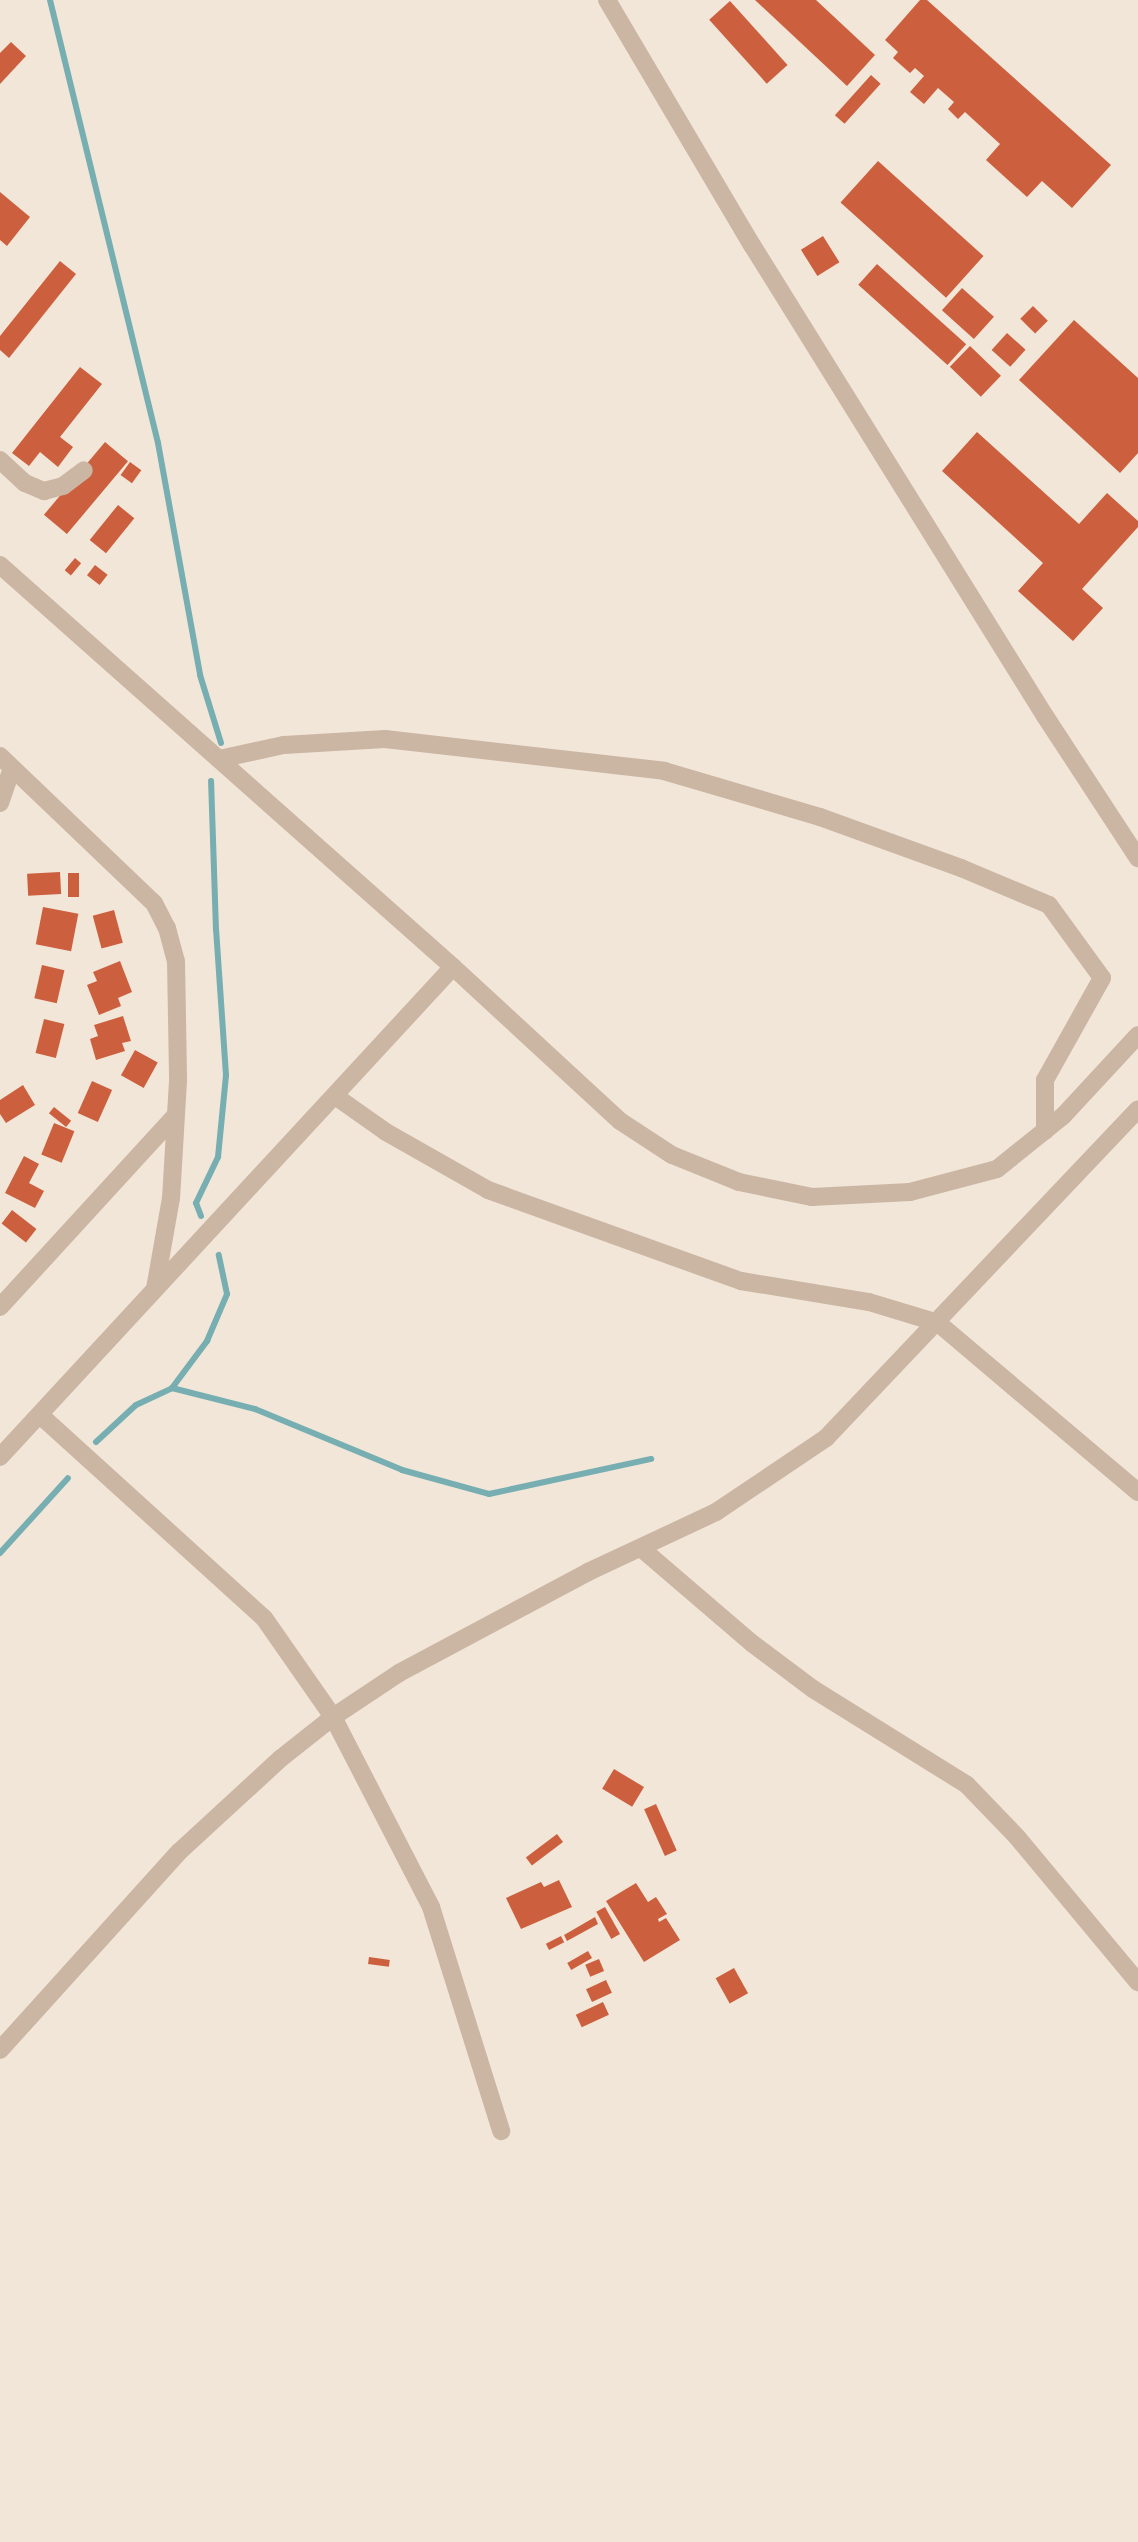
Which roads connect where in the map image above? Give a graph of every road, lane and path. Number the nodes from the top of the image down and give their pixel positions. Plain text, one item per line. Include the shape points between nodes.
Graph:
1 (607, 0) edge
2 (0, 460) edge
3 (84, 470) dead end
4 (0, 565) edge
5 (219, 759) junction
6 (6, 762) edge
7 (0, 803) edge
8 (1138, 858) edge
9 (453, 967) junction
10 (1138, 1035) edge
11 (335, 1096) junction
12 (1138, 1109) edge
13 (174, 1117) junction
14 (1045, 1131) junction
15 (155, 1289) junction
16 (0, 1307) edge
17 (938, 1323) junction
18 (40, 1415) junction
19 (0, 1457) edge
20 (1138, 1492) edge
21 (642, 1549) junction
22 (333, 1717) junction
23 (1138, 1982) edge
24 (0, 2050) edge
25 (501, 2132) dead end

1 - 8 street via 752,245
2 - 3 street via 25,483 44,491 63,486
4 - 5 street
5 - 9 street
5 - 14 street via 284,745 385,739 664,771 820,817 1049,905 1102,978 1045,1080
6 - 7 street
6 - 13 street via 154,903 167,928 176,961 178,1081
9 - 11 street
9 - 14 street via 620,1121 672,1155 739,1182 812,1197 910,1192 997,1169
10 - 14 street
11 - 15 street
11 - 17 street via 386,1132 488,1190 741,1281 869,1302
12 - 17 street
13 - 15 street via 171,1198
13 - 16 street
15 - 18 street
17 - 20 street
17 - 21 street via 826,1438 716,1512
18 - 19 street
18 - 22 street via 264,1618
21 - 22 street via 588,1572 411,1667
21 - 23 street via 813,1689 967,1785 1017,1837
22 - 24 street via 279,1759 180,1851
22 - 25 street via 431,1907

